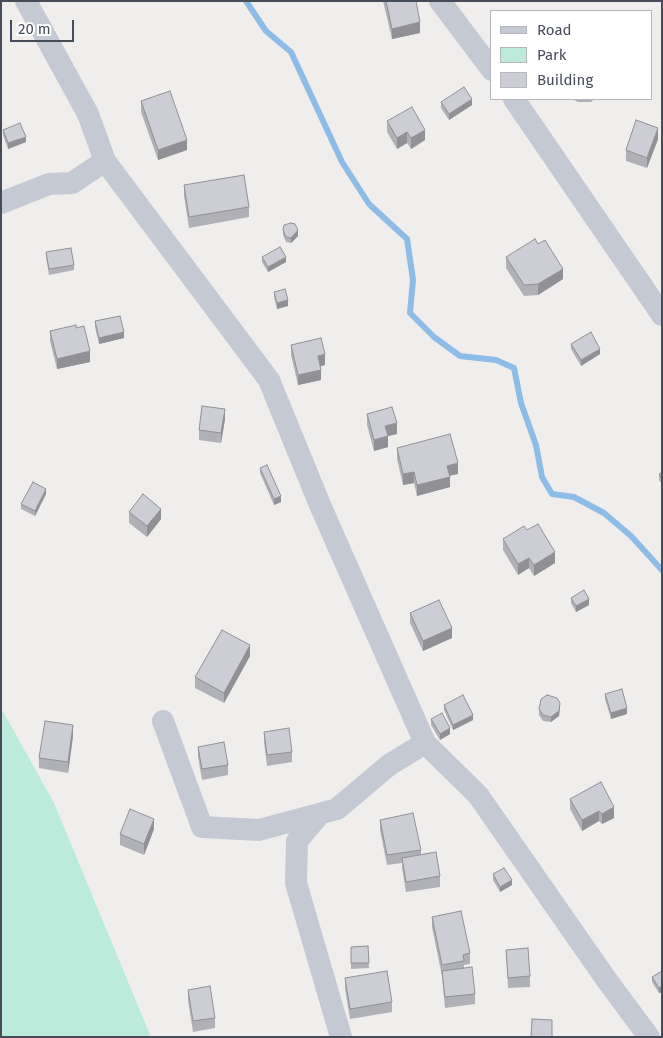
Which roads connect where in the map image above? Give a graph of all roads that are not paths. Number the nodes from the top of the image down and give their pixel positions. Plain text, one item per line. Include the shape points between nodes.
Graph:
1 (26, 1) edge
2 (440, 1) edge
3 (490, 67) edge
4 (515, 100) edge
5 (105, 161) junction
6 (1, 203) edge
7 (662, 315) edge
8 (164, 721) dead end
9 (425, 743) junction
10 (319, 815) junction
11 (341, 1037) edge
12 (649, 1037) edge

1 - 5 street via 88,114
2 - 3 street
4 - 7 street
5 - 6 street via 72,183 49,184
5 - 9 street via 269,380
8 - 10 street via 202,827 259,830
9 - 10 street via 389,765 337,809
9 - 12 street via 478,795
10 - 11 street via 296,841 296,883

